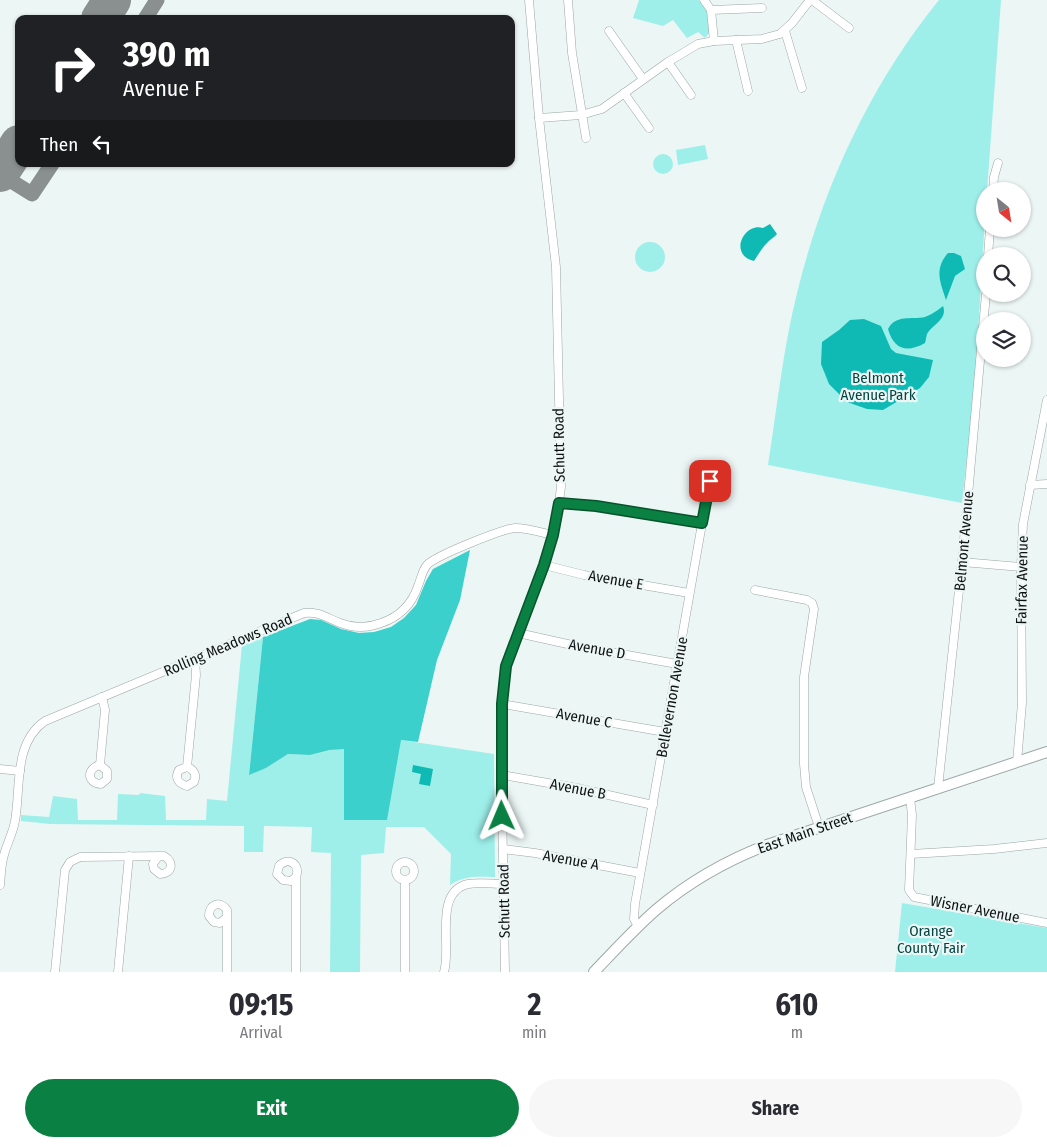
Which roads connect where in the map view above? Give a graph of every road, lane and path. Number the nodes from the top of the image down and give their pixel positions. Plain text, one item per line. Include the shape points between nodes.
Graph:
1 (529, 0) edge
2 (568, 0) edge
3 (704, 0) edge
4 (811, 0) edge
5 (762, 8) dead end
6 (712, 10) junction
7 (849, 28) dead end
8 (785, 31) junction
9 (609, 32) dead end
10 (736, 40) junction
11 (714, 41) junction
12 (668, 62) junction
13 (643, 79) junction
14 (802, 88) dead end
15 (748, 91) dead end
16 (624, 93) junction
17 (691, 95) dead end
18 (581, 115) junction
19 (539, 118) junction
20 (649, 128) dead end
21 (586, 138) dead end
22 (998, 163) dead end
23 (994, 182) edge
24 (985, 302) edge
25 (1047, 400) edge
26 (712, 467) dead end
27 (1047, 484) edge
28 (1030, 485) junction
29 (559, 503) junction
30 (702, 523) junction
31 (553, 535) junction
32 (962, 562) junction
33 (544, 565) junction
34 (1021, 567) junction
35 (755, 590) dead end
36 (689, 593) junction
37 (518, 633) junction
38 (195, 659) junction
39 (677, 664) junction
40 (102, 697) junction
41 (502, 704) junction
42 (665, 732) junction
43 (1047, 752) edge
44 (1016, 762) junction
45 (100, 765) dead end
46 (187, 767) dead end
47 (0, 769) edge
48 (20, 771) junction
49 (502, 775) junction
50 (938, 788) junction
51 (910, 798) junction
52 (653, 805) junction
53 (819, 828) junction
54 (1047, 843) edge
55 (502, 849) junction
56 (911, 854) junction
57 (129, 856) junction
58 (158, 857) dead end
59 (640, 872) junction
60 (296, 877) dead end
61 (405, 880) dead end
62 (503, 884) junction
63 (0, 885) edge
64 (226, 918) dead end
65 (1047, 923) edge
66 (638, 926) junction
67 (56, 972) edge
68 (118, 972) edge
69 (227, 972) edge
70 (296, 972) edge
71 (405, 972) edge
72 (444, 972) edge
73 (504, 972) edge
74 (594, 972) edge

1 - 19 street, Schutt Road
2 - 18 street
3 - 6 street
4 - 7 street
4 - 8 street
5 - 6 street
6 - 11 street
8 - 10 street via 762,39
8 - 14 street
9 - 13 street
10 - 11 street
10 - 15 street
11 - 12 street via 698,44
12 - 13 street
12 - 17 street
13 - 16 street
16 - 18 street via 602,109
16 - 20 street
18 - 19 street
18 - 21 street
19 - 29 street, Schutt Road via 556,266 561,456
22 - 23 street
24 - 32 street, Belmont Avenue
25 - 28 street, Fairfax Avenue
26 - 30 street, Bellevernon Avenue
27 - 28 street
28 - 34 street, Fairfax Avenue via 1023,524
29 - 30 street
29 - 31 street, Schutt Road
30 - 36 street, Bellevernon Avenue
31 - 33 street, Schutt Road
31 - 38 street, Rolling Meadows Road via 521,528 508,529 437,558 425,568 408,604 381,623 355,626 304,613
32 - 34 street
32 - 50 street, Belmont Avenue
33 - 36 street, Avenue E
33 - 37 street, Schutt Road
34 - 44 street, Fairfax Avenue via 1022,703
35 - 53 street via 808,600 814,608 804,677 804,764 806,788
36 - 39 street, Bellevernon Avenue
37 - 39 street, Avenue D
37 - 41 street, Schutt Road via 506,666
38 - 40 street, Rolling Meadows Road
38 - 46 street
39 - 42 street, Bellevernon Avenue
40 - 45 street via 105,710
40 - 48 street, Rolling Meadows Road via 39,725 25,746
41 - 42 street, Avenue C
41 - 49 street, Schutt Road
42 - 52 street, Bellevernon Avenue
43 - 44 main road, East Main Street
44 - 50 main road, East Main Street
47 - 48 street
48 - 63 street, Rolling Meadows Road via 15,820 3,858
49 - 52 street, Avenue B
49 - 55 street, Schutt Road
50 - 51 main road, East Main Street
51 - 53 main road, East Main Street
51 - 56 street, Wisner Avenue
52 - 59 street, Bellevernon Avenue
53 - 66 main road, East Main Street via 726,863 685,888
54 - 56 street
55 - 59 street, Avenue A
55 - 62 street, Schutt Road
56 - 65 street, Wisner Avenue via 909,890 914,897
57 - 58 street
57 - 67 street via 80,857 68,864
57 - 68 street
59 - 66 street, Bellevernon Avenue via 634,914
60 - 70 street
61 - 71 street
62 - 72 street via 467,884 451,897 447,906
62 - 73 street, Schutt Road
64 - 69 street
66 - 74 main road, East Main Street

